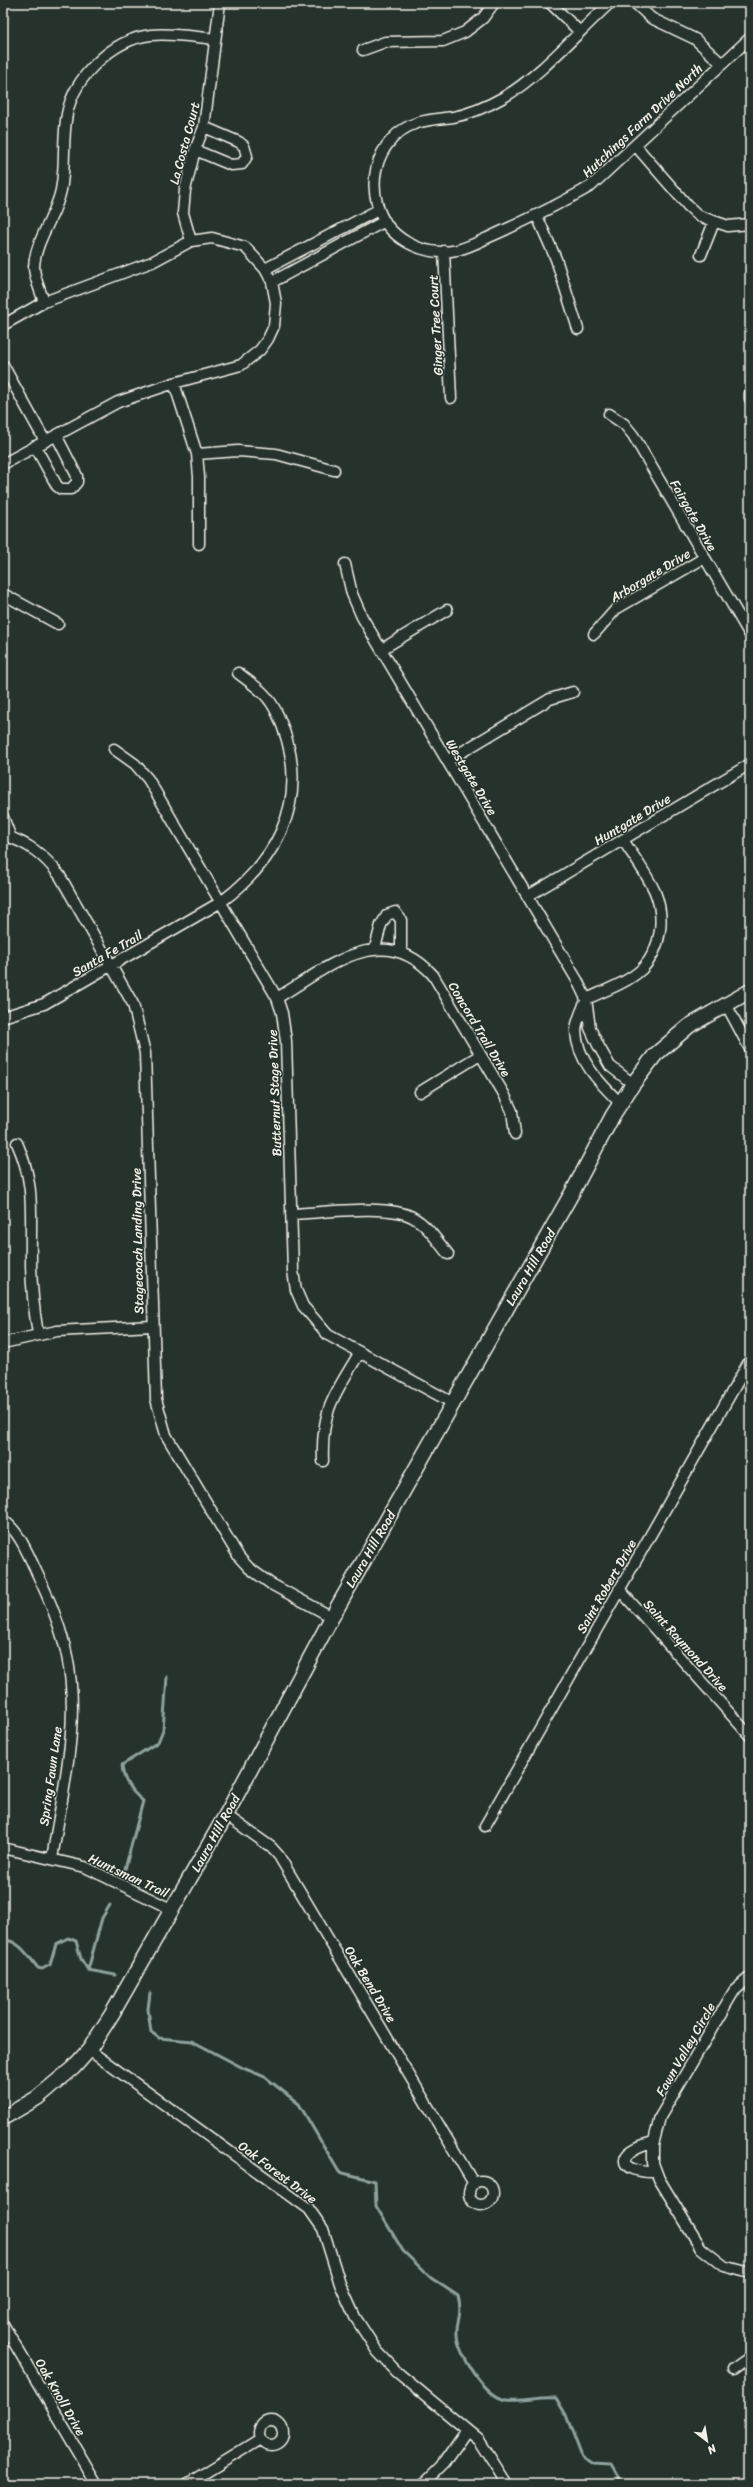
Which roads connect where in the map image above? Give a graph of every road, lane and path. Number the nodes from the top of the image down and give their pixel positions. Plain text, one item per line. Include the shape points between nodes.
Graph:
1 (220, 3) edge
2 (494, 3) edge
3 (550, 3) edge
4 (610, 3) edge
5 (635, 3) edge
6 (579, 31) junction
7 (750, 38) edge
8 (215, 39) junction
9 (363, 50) dead end
10 (722, 64) junction
11 (204, 127) junction
12 (635, 145) junction
13 (195, 150) junction
14 (378, 210) junction
15 (537, 216) junction
16 (385, 221) junction
17 (714, 222) junction
18 (750, 224) edge
19 (191, 241) junction
20 (444, 251) junction
21 (701, 255) dead end
22 (265, 269) junction
23 (272, 282) junction
24 (44, 302) junction
25 (3, 325) edge
26 (578, 329) dead end
27 (3, 365) edge
28 (174, 383) junction
29 (750, 393) edge
30 (451, 398) dead end
31 (750, 399) edge
32 (609, 414) dead end
33 (56, 435) junction
34 (45, 441) junction
35 (35, 446) junction
36 (196, 454) junction
37 (3, 464) edge
38 (334, 470) dead end
39 (199, 544) dead end
40 (704, 558) junction
41 (345, 564) dead end
42 (3, 594) edge
43 (447, 610) dead end
44 (58, 624) dead end
45 (594, 634) dead end
46 (750, 635) edge
47 (382, 649) junction
48 (238, 673) dead end
49 (573, 692) dead end
50 (114, 749) dead end
51 (447, 760) junction
52 (750, 764) edge
53 (3, 817) edge
54 (7, 837) edge
55 (623, 840) junction
56 (528, 896) junction
57 (221, 902) junction
58 (375, 948) junction
59 (401, 952) junction
60 (111, 966) junction
61 (750, 991) edge
62 (277, 998) junction
63 (586, 999) junction
64 (726, 1004) junction
65 (3, 1017) edge
66 (750, 1049) edge
67 (480, 1055) junction
68 (633, 1084) junction
69 (420, 1092) dead end
70 (620, 1104) junction
71 (514, 1134) dead end
72 (17, 1143) dead end
73 (291, 1214) junction
74 (448, 1254) dead end
75 (152, 1326) junction
76 (38, 1334) junction
77 (3, 1343) edge
78 (360, 1352) junction
79 (750, 1360) edge
80 (453, 1403) junction
81 (323, 1461) dead end
82 (3, 1520) edge
83 (619, 1589) junction
84 (332, 1617) junction
85 (750, 1736) edge
86 (226, 1815) junction
87 (485, 1826) dead end
88 (3, 1848) edge
89 (52, 1859) junction
90 (172, 1910) junction
91 (750, 1977) edge
92 (89, 2050) junction
93 (3, 2118) edge
94 (653, 2142) junction
95 (656, 2172) junction
96 (474, 2184) dead end
97 (750, 2273) edge
98 (3, 2324) edge
99 (750, 2357) edge
100 (734, 2369) dead end
101 (467, 2430) junction
102 (260, 2439) dead end
103 (97, 2484) edge
104 (187, 2484) edge
105 (423, 2484) edge
106 (507, 2484) edge

1 - 8 street, La Costa Court
2 - 9 street via 483,18 465,32 443,41 385,42
3 - 6 street
4 - 6 street
5 - 10 street via 651,18 695,39
6 - 14 street via 505,97 472,112 420,121 392,138 375,176 374,193
7 - 10 street, Hutchings Farm Drive North
8 - 11 street, La Costa Court via 212,83
8 - 24 street via 166,35 136,38 108,53 79,85 67,112 62,143 61,189 38,247 34,268
10 - 12 street, Hutchings Farm Drive North
11 - 13 street, La Costa Court
11 - 13 street via 239,142 244,146 248,156 242,164 232,165
12 - 15 street, Hutchings Farm Drive North via 591,186
12 - 17 street via 688,206 699,216
13 - 19 street, La Costa Court via 185,190 183,213
14 - 16 street, Hutchings Farm Drive North
14 - 22 street
15 - 20 street, Hutchings Farm Drive North via 469,246
15 - 26 street via 556,259
16 - 20 street, Hutchings Farm Drive North via 398,236 414,246 429,251
16 - 23 street
17 - 18 street via 728,226
17 - 21 street
19 - 22 street via 212,238 245,247
19 - 24 street via 152,262
20 - 30 street, Ginger Tree Court
22 - 23 street
23 - 28 street via 276,303 274,326 260,350 241,365
24 - 25 street
27 - 34 street
28 - 33 street via 118,402
28 - 36 street
29 - 31 street
32 - 40 street, Fairgate Drive via 633,435
33 - 34 street
33 - 35 street via 77,476 77,482 71,489 61,489 57,486
34 - 35 street
35 - 37 street
36 - 38 street via 238,451 276,454
36 - 39 street via 199,477
40 - 45 street, Arborgate Drive via 616,609
40 - 46 street, Fairgate Drive
41 - 47 street, Westgate Drive via 355,604
42 - 44 street
43 - 47 street
47 - 51 street, Westgate Drive
48 - 57 street, Santa Fe Trail via 265,694 276,710 290,753 292,790 289,809 272,850 243,886
49 - 51 street via 550,699
50 - 57 street, Butternut Stage Drive via 135,764 148,779
51 - 56 street, Westgate Drive
52 - 55 street, Huntgate Drive
53 - 54 street, Stagecoach Landing Drive
54 - 60 street, Stagecoach Landing Drive via 34,848 49,862 60,876
55 - 56 street, Huntgate Drive
55 - 63 street via 654,890 662,919 660,932 653,952 641,969 619,984
56 - 63 street, Westgate Drive via 578,980
57 - 60 street, Santa Fe Trail
57 - 62 street, Butternut Stage Drive
58 - 59 street, Concord Trail Drive
58 - 59 street via 380,925 387,914 395,912 401,920
58 - 62 street, Concord Trail Drive via 342,959
59 - 67 street, Concord Trail Drive via 422,963 433,975
60 - 65 street, Santa Fe Trail via 44,1004
60 - 75 street, Stagecoach Landing Drive via 133,1004 145,1053
61 - 64 main road, Laura Hill Road
62 - 73 street, Butternut Stage Drive via 286,1041
63 - 68 street, Westgate Drive via 590,1028 610,1066
63 - 70 street via 576,1030 580,1050 596,1079
64 - 66 street
64 - 68 main road, Laura Hill Road via 689,1026 669,1042 655,1055
67 - 69 street
67 - 71 street, Concord Trail Drive via 512,1111
68 - 70 main road, Laura Hill Road
70 - 80 main road, Laura Hill Road
72 - 76 street via 26,1163 30,1182 31,1262
73 - 74 street via 380,1210 398,1212 413,1217 426,1227
73 - 78 street, Butternut Stage Drive via 293,1271 296,1290 303,1306 328,1335
75 - 76 street
75 - 84 street, Stagecoach Landing Drive via 156,1399 166,1435 230,1545 249,1568 271,1584
76 - 77 street
78 - 80 street, Butternut Stage Drive
78 - 81 street via 328,1408 322,1438
79 - 83 street, Saint Robert Drive
80 - 84 main road, Laura Hill Road
82 - 89 street, Spring Fawn Lane via 26,1550 50,1599 67,1657 71,1704 70,1747
83 - 85 street, Saint Raymond Drive
83 - 87 street, Saint Robert Drive
84 - 86 main road, Laura Hill Road
86 - 90 main road, Laura Hill Road
86 - 96 street, Oak Bend Drive via 271,1847 279,1856
88 - 89 street, Huntsman Trail
89 - 90 street, Huntsman Trail via 103,1874
90 - 92 main road, Laura Hill Road
91 - 94 street, Fawn Valley Circle via 734,1991 660,2117
92 - 93 main road, Laura Hill Road via 52,2087
92 - 101 street, Oak Forest Drive via 309,2210 323,2229 340,2284 377,2351 397,2372
94 - 95 street, Fawn Valley Circle
94 - 95 street via 632,2150 625,2161 628,2168 636,2172
95 - 97 street, Fawn Valley Circle via 700,2248 724,2266
98 - 103 street, Oak Knoll Drive
99 - 100 street
101 - 105 street via 444,2463
101 - 106 street, Oak Forest Drive via 486,2450
102 - 104 street

